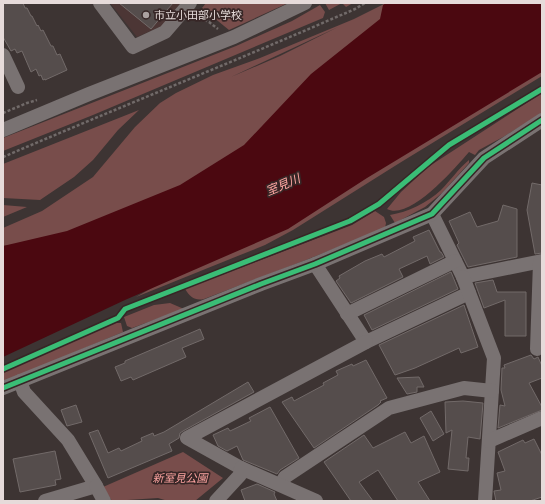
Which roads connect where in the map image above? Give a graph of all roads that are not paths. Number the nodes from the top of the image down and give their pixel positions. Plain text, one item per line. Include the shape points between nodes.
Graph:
1 (100, 3) edge
2 (305, 3) edge
3 (186, 7) edge
4 (3, 55) edge
5 (18, 87) dead end
6 (542, 120) edge
7 (3, 130) edge
8 (432, 214) junction
9 (455, 261) junction
10 (541, 262) edge
11 (315, 264) junction
12 (463, 276) junction
13 (469, 293) junction
14 (348, 314) junction
15 (366, 342) junction
16 (537, 349) dead end
17 (20, 381) junction
18 (3, 388) edge
19 (492, 391) junction
20 (542, 418) edge
21 (489, 441) junction
22 (241, 468) junction
23 (281, 485) junction
24 (96, 486) junction
25 (45, 501) edge
26 (104, 501) edge
27 (216, 501) edge
28 (316, 501) edge
29 (485, 501) edge

1 - 3 street via 133,47 165,32
2 - 7 street via 234,37
4 - 5 street
6 - 8 street via 484,158
8 - 9 street
8 - 11 street
9 - 12 street
9 - 14 street
10 - 12 street
10 - 16 street
11 - 14 street
11 - 17 street
12 - 13 street
13 - 15 street
13 - 19 street via 494,358
14 - 15 street
15 - 22 street via 187,438
17 - 18 street
17 - 24 street via 24,392 68,440
19 - 21 street
19 - 23 street via 464,388 389,408 285,477
20 - 21 street
21 - 29 street
22 - 23 street
22 - 27 street via 240,475
23 - 28 street
24 - 25 street
24 - 26 street

